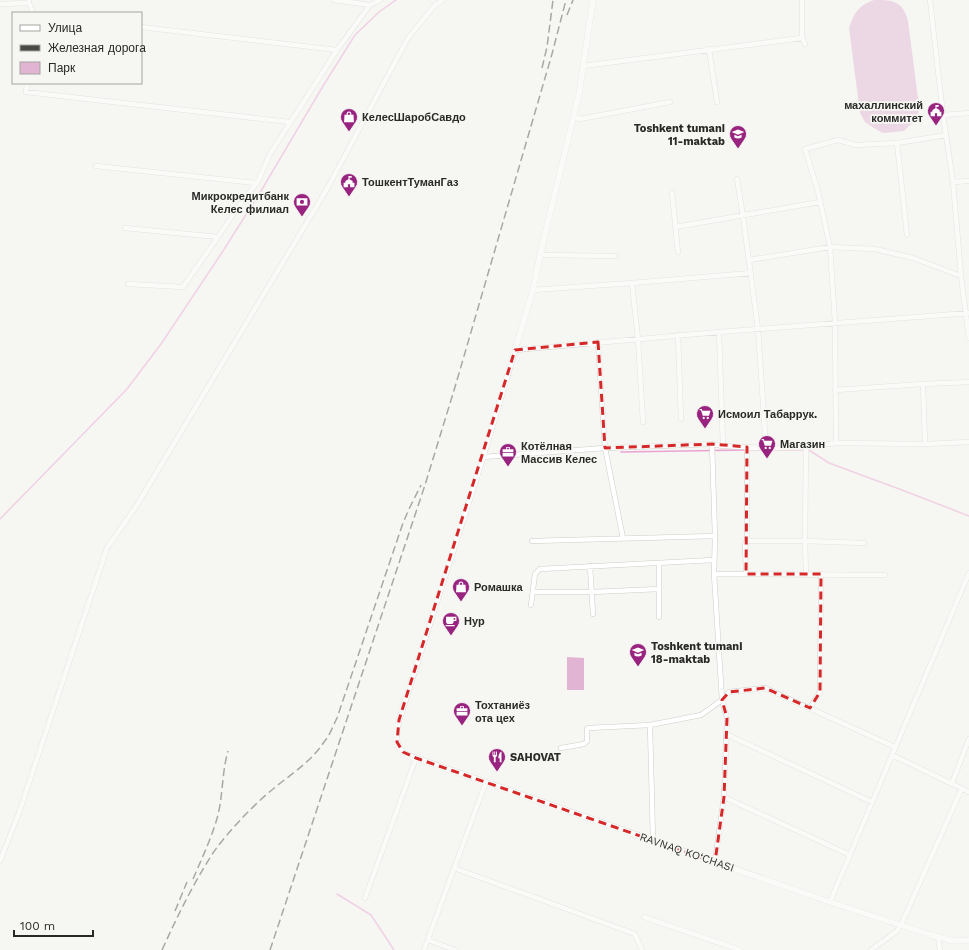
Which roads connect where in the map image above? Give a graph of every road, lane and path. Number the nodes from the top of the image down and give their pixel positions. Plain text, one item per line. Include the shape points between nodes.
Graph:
1 (334, 0) edge
2 (380, 0) edge
3 (443, 0) edge
4 (593, 0) edge
5 (802, 0) edge
6 (930, 0) edge
7 (29, 2) edge
8 (0, 4) edge
9 (370, 6) junction
10 (33, 12) edge
11 (142, 27) edge
12 (802, 38) junction
13 (805, 44) dead end
14 (709, 49) junction
15 (337, 50) junction
16 (583, 66) junction
17 (26, 84) edge
18 (670, 102) dead end
19 (717, 102) dead end
20 (969, 113) edge
21 (943, 115) junction
22 (574, 117) junction
23 (290, 122) junction
24 (946, 135) junction
25 (897, 143) junction
26 (96, 166) dead end
27 (737, 179) dead end
28 (969, 181) edge
29 (953, 182) junction
30 (257, 183) junction
31 (672, 193) dead end
32 (820, 202) junction
33 (744, 216) junction
34 (675, 227) junction
35 (125, 228) dead end
36 (907, 235) dead end
37 (218, 237) junction
38 (830, 248) junction
39 (678, 252) dead end
40 (540, 255) junction
41 (615, 256) dead end
42 (749, 260) junction
43 (751, 273) junction
44 (961, 276) junction
45 (632, 283) junction
46 (128, 284) dead end
47 (533, 290) junction
48 (967, 313) edge
49 (835, 323) junction
50 (758, 329) junction
51 (719, 332) junction
52 (678, 335) junction
53 (969, 338) edge
54 (638, 339) junction
55 (598, 342) junction
56 (515, 350) junction
57 (969, 382) edge
58 (923, 384) junction
59 (836, 390) junction
60 (681, 419) dead end
61 (643, 422) dead end
62 (969, 442) edge
63 (836, 443) junction
64 (712, 444) junction
65 (925, 444) junction
66 (723, 446) junction
67 (747, 447) junction
68 (806, 447) junction
69 (605, 448) junction
70 (766, 448) junction
71 (483, 457) junction
72 (715, 536) junction
73 (623, 538) junction
74 (532, 541) dead end
75 (747, 541) junction
76 (805, 541) junction
77 (864, 543) dead end
78 (714, 560) junction
79 (659, 563) junction
80 (590, 566) junction
81 (969, 573) edge
82 (714, 574) junction
83 (746, 574) junction
84 (806, 574) junction
85 (821, 574) junction
86 (885, 575) dead end
87 (659, 589) junction
88 (533, 592) junction
89 (592, 592) junction
90 (531, 605) dead end
91 (593, 614) dead end
92 (659, 617) dead end
93 (722, 700) junction
94 (810, 708) junction
95 (650, 725) junction
96 (726, 734) junction
97 (969, 739) edge
98 (895, 747) junction
99 (561, 748) dead end
100 (892, 755) junction
101 (416, 758) junction
102 (486, 782) junction
103 (952, 784) junction
104 (962, 788) junction
105 (969, 792) edge
106 (724, 797) junction
107 (872, 802) junction
108 (653, 840) junction
109 (850, 855) junction
110 (0, 862) edge
111 (716, 862) junction
112 (454, 868) junction
113 (365, 898) dead end
114 (830, 902) junction
115 (644, 917) dead end
116 (901, 925) junction
117 (938, 937) junction
118 (428, 940) junction
119 (969, 940) edge
120 (424, 950) edge
121 (455, 950) edge
122 (642, 950) edge
123 (740, 950) edge
124 (871, 950) edge
125 (940, 950) edge

1 - 9 street
2 - 9 street
3 - 110 street via 435,5 408,38 327,189 137,505 106,548 22,806
4 - 16 street
5 - 12 street
6 - 21 street
7 - 8 street
7 - 10 street
9 - 15 street
11 - 15 street
12 - 13 street
12 - 14 street
14 - 16 street
14 - 19 street
15 - 23 street
16 - 22 street
17 - 23 street via 26,92
18 - 22 street via 580,119
20 - 21 street
21 - 24 street
22 - 40 street
23 - 30 street via 270,154
24 - 25 street
24 - 29 street
25 - 32 street via 856,145 838,140 805,149
25 - 36 street
26 - 30 street
27 - 33 street
28 - 29 street
29 - 44 street
30 - 37 street
31 - 34 street
32 - 33 street
32 - 38 street
33 - 34 street
33 - 42 street
34 - 39 street
35 - 37 street
37 - 46 street via 183,287
38 - 42 street
38 - 44 street via 876,249 913,258
38 - 49 street
40 - 41 street
40 - 47 street
42 - 43 street
43 - 45 street
43 - 50 street
44 - 48 street
45 - 47 street
45 - 54 street
47 - 56 street
48 - 49 street
48 - 53 street
49 - 50 street
49 - 59 street
50 - 51 street
50 - 70 street
51 - 52 street
51 - 66 street
52 - 54 street
52 - 60 street
54 - 55 street
54 - 61 street
55 - 56 street
55 - 69 street
56 - 71 street
57 - 58 street
58 - 59 street
58 - 65 street
59 - 63 street
62 - 65 street
63 - 65 street
63 - 68 street
64 - 66 street
64 - 69 street
64 - 72 street
66 - 67 street
67 - 70 street
67 - 75 street
68 - 70 street
68 - 76 street
69 - 71 street
69 - 73 street
71 - 101 street, RAVNAQ KO‘CHASI via 399,720 397,742 403,752
72 - 73 street
72 - 78 street
73 - 74 street
75 - 76 street
75 - 83 street
76 - 77 street
76 - 84 street
78 - 79 street
78 - 82 street
79 - 80 street
79 - 87 street
80 - 88 street via 540,569 535,574
80 - 89 street
81 - 98 street
82 - 83 street
82 - 93 street
83 - 84 street
84 - 85 street
85 - 86 street
85 - 94 street via 820,692
87 - 89 street
87 - 92 street
88 - 89 street
88 - 90 street
89 - 91 street
93 - 94 street via 730,692 765,688
93 - 95 street via 701,715
93 - 96 street via 727,718
94 - 98 street
95 - 99 street via 588,728 587,741 584,744
95 - 108 street
96 - 106 street
96 - 107 street
97 - 103 street
98 - 100 street
100 - 103 street
100 - 107 street
101 - 102 street, RAVNAQ KO‘CHASI
101 - 113 street
102 - 108 street, RAVNAQ KO‘CHASI
102 - 112 street
103 - 104 street
104 - 105 street
104 - 116 street
106 - 109 street
106 - 111 street
107 - 109 street
108 - 111 street, RAVNAQ KO‘CHASI
109 - 114 street
111 - 114 street, RAVNAQ KO‘CHASI
112 - 118 street
112 - 122 street via 635,934
114 - 116 street, RAVNAQ KO‘CHASI
115 - 123 street
116 - 117 street, RAVNAQ KO‘CHASI
116 - 124 street via 897,931
117 - 119 street, RAVNAQ KO‘CHASI via 953,941
117 - 125 street
118 - 120 street
118 - 121 street

